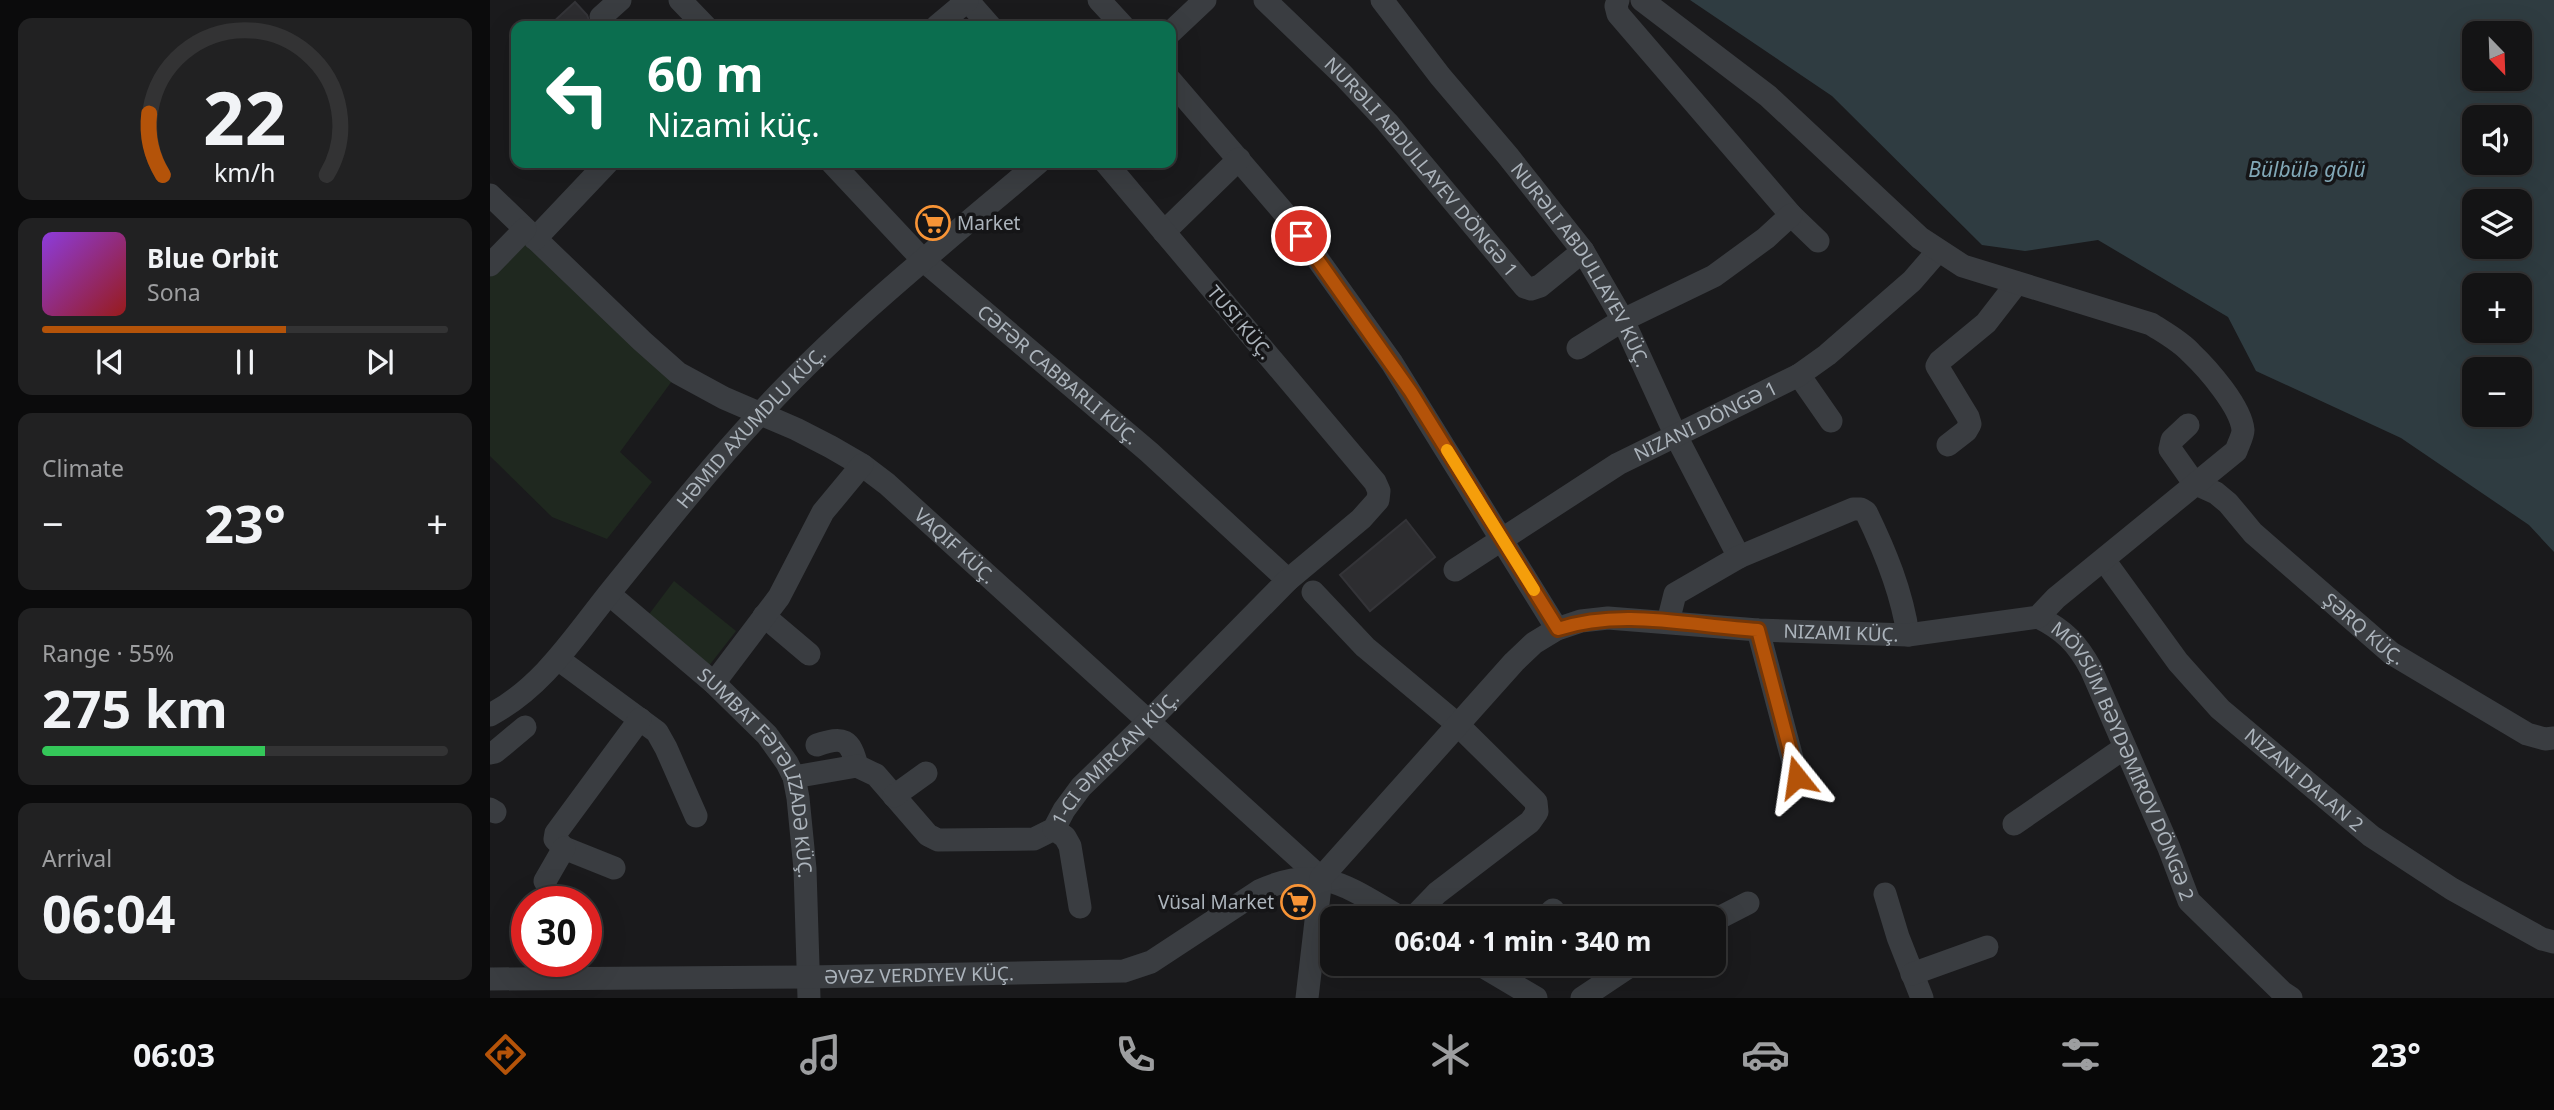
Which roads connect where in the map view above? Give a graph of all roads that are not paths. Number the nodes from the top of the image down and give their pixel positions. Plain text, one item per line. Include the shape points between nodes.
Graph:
1 (620, 0) edge
2 (680, 0) edge
3 (967, 0) edge
4 (1099, 0) edge
5 (1205, 0) edge
6 (1265, 0) edge
7 (1382, 0) edge
8 (1618, 0) edge
9 (1642, 0) edge
10 (601, 16) dead end
11 (700, 21) edge
12 (943, 21) edge
13 (986, 21) edge
14 (1118, 21) edge
15 (1176, 27) edge
16 (1176, 87) edge
17 (1239, 159) junction
18 (602, 168) edge
19 (837, 168) edge
20 (1032, 168) edge
21 (1110, 168) edge
22 (490, 195) edge
23 (1791, 215) junction
24 (1164, 232) junction
25 (530, 234) junction
26 (1818, 241) dead end
27 (1583, 251) junction
28 (1938, 251) junction
29 (923, 260) junction
30 (490, 265) edge
31 (2017, 283) junction
32 (1623, 320) junction
33 (1578, 348) dead end
34 (1800, 375) junction
35 (759, 414) junction
36 (1832, 421) dead end
37 (2188, 425) dead end
38 (1676, 436) junction
39 (1948, 445) dead end
40 (862, 465) junction
41 (1375, 482) joint
42 (2194, 483) junction
43 (1503, 540) junction
44 (1739, 557) junction
45 (2104, 560) junction
46 (1455, 570) dead end
47 (1288, 580) junction
48 (1313, 592) dead end
49 (609, 594) junction
50 (764, 616) junction
51 (2038, 617) junction
52 (1668, 622) junction
53 (1558, 629) junction
54 (1758, 630) junction
55 (1908, 635) junction
56 (809, 654) dead end
57 (558, 659) junction
58 (714, 683) junction
59 (490, 715) edge
60 (640, 719) junction
61 (1150, 721) junction
62 (1457, 724) junction
63 (525, 727) dead end
64 (2554, 738) edge
65 (817, 745) dead end
66 (2124, 748) junction
67 (490, 753) edge
68 (857, 766) junction
69 (926, 773) dead end
70 (794, 777) junction
71 (1797, 777) dead end
72 (894, 796) junction
73 (696, 816) dead end
74 (2014, 824) dead end
75 (1054, 829) junction
76 (564, 848) junction
77 (614, 868) dead end
78 (1321, 878) junction
79 (545, 881) dead end
80 (1885, 894) dead end
81 (1748, 903) dead end
82 (1380, 906) edge
83 (1424, 906) edge
84 (1080, 907) dead end
85 (1726, 914) edge
86 (2554, 942) edge
87 (1987, 947) dead end
88 (1913, 974) junction
89 (1504, 976) edge
90 (1615, 976) edge
91 (490, 979) edge
92 (809, 987) edge
93 (1307, 998) edge
94 (1536, 998) edge
95 (1582, 998) edge
96 (1922, 998) edge
97 (2291, 998) edge

1 - 10 street
2 - 11 street
3 - 12 street
3 - 13 street
4 - 14 street
5 - 15 street
6 - 27 street, NURƏLI ABDULLAYEV DÖNGƏ 1 via 1387,122 1525,287 1540,286
7 - 27 street, NURƏLI ABDULLAYEV KÜÇ.
8 - 23 street via 1618,14
9 - 28 street via 1768,96
16 - 17 street
17 - 24 street
17 - 43 street via 1286,215 1392,363
18 - 25 street
19 - 29 street
20 - 29 street, HƏMID AXUMDLU KÜÇ.
21 - 24 street, TUSI KÜÇ.
22 - 25 street, VAQIF KÜÇ.
23 - 26 street
23 - 32 street via 1714,276
24 - 41 street, TUSI KÜÇ.
25 - 30 street
25 - 35 street, VAQIF KÜÇ. via 678,373
27 - 32 street, NURƏLI ABDULLAYEV KÜÇ.
28 - 31 street via 1963,266
28 - 34 street, NIZANI DÖNGƏ 1 via 1912,281
29 - 35 street, HƏMID AXUMDLU KÜÇ.
29 - 47 street via 1149,452
31 - 39 street via 1986,323 1937,366 1970,424
31 - 42 street via 2151,324 2190,352 2226,394 2244,432 2236,450
32 - 33 street
32 - 38 street, NURƏLI ABDULLAYEV KÜÇ.
34 - 36 street
34 - 38 street, NIZANI DÖNGƏ 1
35 - 40 street, VAQIF KÜÇ.
35 - 49 street, HƏMID AXUMDLU KÜÇ.
37 - 42 street via 2172,440 2170,449
38 - 43 street, NIZANI DÖNGƏ 1 via 1618,464
38 - 44 street, NURƏLI ABDULLAYEV KÜÇ.
40 - 50 street via 823,512 779,597
40 - 61 street, VAQIF KÜÇ.
41 - 47 street, 1-CI ƏMIRCAN KÜÇ. via 1378,500
42 - 45 street
42 - 64 street, ŞƏRQ KÜÇ. via 2228,503 2253,533 2390,653 2527,734
43 - 46 street, NIZANI DÖNGƏ 1
43 - 53 street
44 - 52 street via 1675,594
44 - 55 street via 1861,509 1893,574
45 - 51 street
45 - 86 street, NIZANI DALAN 2 via 2200,688 2340,811 2452,889
47 - 61 street, 1-CI ƏMIRCAN KÜÇ.
48 - 62 street via 1365,647
49 - 57 street, HƏMID AXUMDLU KÜÇ.
49 - 58 street, SUMBAT FƏTƏLIZADƏ KÜÇ.
50 - 56 street
50 - 58 street
51 - 55 street, NIZAMI KÜÇ.
51 - 66 street, MÖVSÜM BƏYDƏMIROV DÖNGƏ 2 via 2067,634 2082,653
52 - 53 street, NIZAMI KÜÇ. via 1608,618
52 - 54 street, NIZAMI KÜÇ.
53 - 62 street, NIZAMI KÜÇ. via 1534,642
54 - 55 street, NIZAMI KÜÇ.
54 - 71 street
57 - 59 street, HƏMID AXUMDLU KÜÇ. via 528,691
57 - 60 street
58 - 70 street, SUMBAT FƏTƏLIZADƏ KÜÇ. via 767,735
60 - 73 street via 657,732
60 - 76 street via 556,834
61 - 75 street, 1-CI ƏMIRCAN KÜÇ. via 1081,787
61 - 78 street, VAQIF KÜÇ.
62 - 78 street, NIZAMI KÜÇ.
62 - 83 street via 1529,793 1537,812
63 - 67 street
65 - 68 street, 1-CI ƏMIRCAN KÜÇ. via 840,740 848,743
66 - 74 street
66 - 97 street, MÖVSÜM BƏYDƏMIROV DÖNGƏ 2 via 2189,901
68 - 70 street
68 - 72 street, 1-CI ƏMIRCAN KÜÇ. via 876,775
69 - 72 street
70 - 92 street, SUMBAT FƏTƏLIZADƏ KÜÇ. via 805,869
72 - 75 street, 1-CI ƏMIRCAN KÜÇ. via 938,841 1034,839
75 - 84 street via 1070,846
76 - 77 street
76 - 79 street
78 - 82 street, VAQIF KÜÇ. via 1342,884
78 - 92 street, ƏVƏZ VERDIYEV KÜÇ. via 1272,884 1151,962 1124,971
78 - 93 street
80 - 88 street
81 - 85 street
87 - 88 street
88 - 96 street
89 - 94 street
90 - 95 street
91 - 92 street, ƏVƏZ VERDIYEV KÜÇ.

